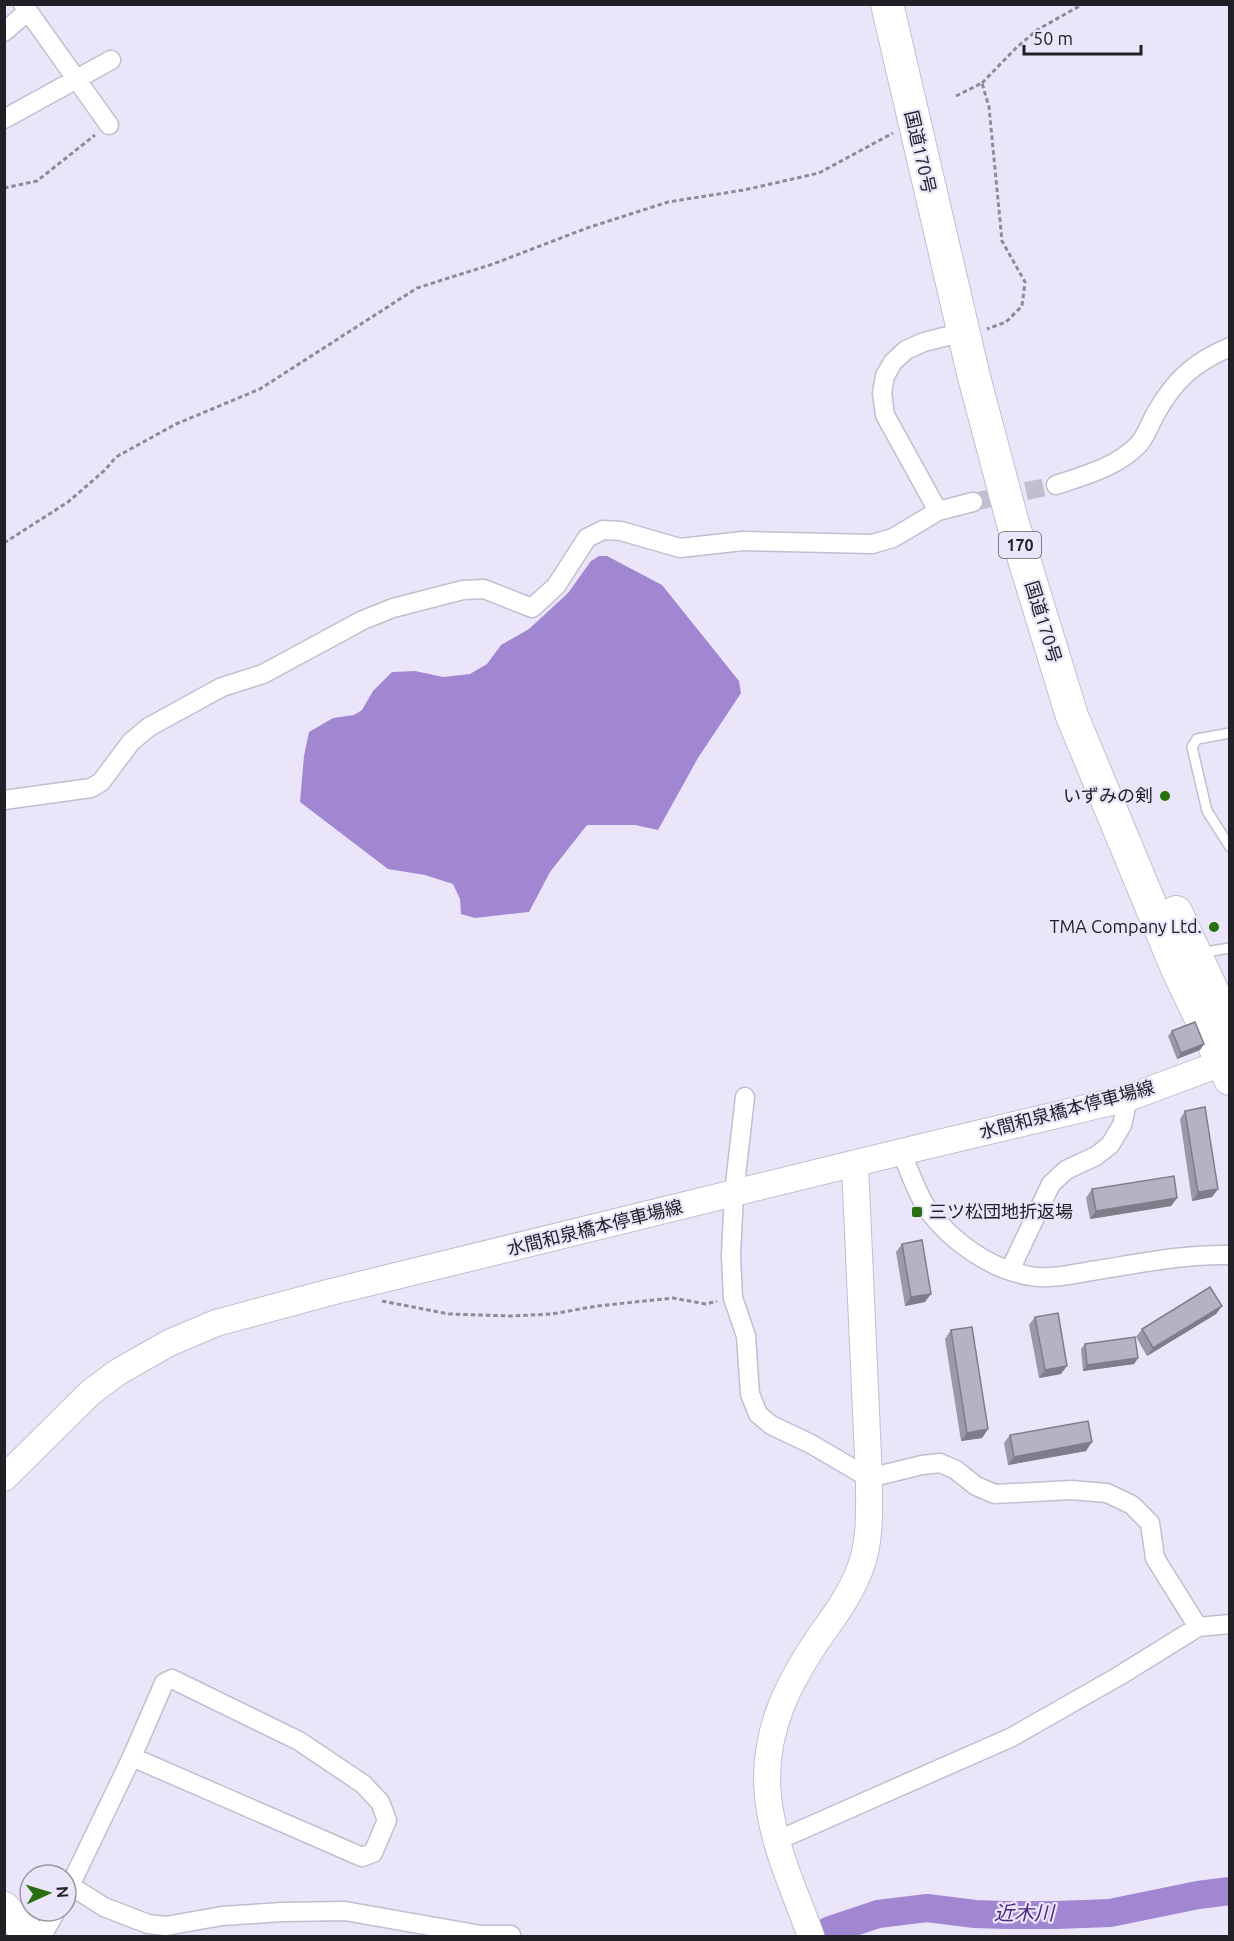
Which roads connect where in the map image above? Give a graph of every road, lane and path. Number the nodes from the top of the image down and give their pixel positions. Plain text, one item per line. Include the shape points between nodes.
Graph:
1 (887, 4) edge
2 (906, 4) edge
3 (1083, 4) edge
4 (26, 8) edge
5 (6, 30) edge
6 (111, 60) dead end
7 (77, 80) junction
8 (982, 83) junction
9 (956, 96) dead end
10 (4, 119) edge
11 (109, 124) joint
12 (895, 132) dead end
13 (4, 188) edge
14 (974, 331) junction
15 (1230, 347) edge
16 (1056, 485) tunnel mouth
17 (974, 502) tunnel mouth
18 (939, 511) junction
19 (4, 543) edge
20 (1230, 733) edge
21 (4, 800) edge
22 (1230, 847) edge
23 (1230, 948) edge
24 (1195, 954) junction
25 (1230, 1029) edge
26 (1227, 1068) edge
27 (745, 1097) dead end
28 (1128, 1098) junction
29 (901, 1152) junction
30 (855, 1164) junction
31 (734, 1193) junction
32 (1230, 1255) edge
33 (1010, 1270) junction
34 (733, 1298) junction
35 (389, 1304) dead end
36 (4, 1478) edge
37 (869, 1478) junction
38 (1230, 1624) edge
39 (1198, 1627) junction
40 (132, 1757) junction
41 (776, 1840) junction
42 (78, 1869) edge
43 (78, 1895) edge
44 (4, 1908) edge
45 (511, 1935) edge
46 (31, 1936) edge
47 (811, 1936) edge

1 - 14 highway, 国道170号 / 170
2 - 14 highway, 国道170号 / 170
3 - 8 path via 1037,30
4 - 5 street
4 - 7 street
6 - 7 street
7 - 10 street
7 - 11 street
8 - 9 path
8 - 14 path via 989,107 1002,241 1025,282 1023,306 1006,322
11 - 13 path via 37,181
12 - 19 path via 819,173 668,202 417,288 260,389 176,424 116,457 68,502
14 - 18 street via 906,350 885,376 885,415
14 - 24 highway, 国道170号 / 170 via 1082,686
14 - 26 highway, 国道170号 / 170 via 1012,520 1072,716 1178,971
15 - 16 street via 1206,357 1184,374 1165,396 1139,444 1092,474
17 - 18 street
18 - 21 street via 892,538 872,544 743,541 680,548 621,531 603,530 587,538 556,586 532,608 484,589 463,590 393,608 263,674 222,687 149,727 131,742 101,782 91,788
20 - 22 lane via 1197,739 1192,747 1207,811
23 - 24 lane
24 - 25 highway, 国道170号 / 170
26 - 28 main road, 水間和泉橋本停車場線
27 - 31 street
28 - 29 main road, 水間和泉橋本停車場線
28 - 33 street via 1122,1125 1110,1145 1066,1170 1051,1184
29 - 30 main road, 水間和泉橋本停車場線
29 - 33 street via 927,1209 953,1237 991,1263
30 - 31 main road, 水間和泉橋本停車場線
30 - 37 main road
31 - 34 street via 730,1255
31 - 36 main road, 水間和泉橋本停車場線 via 331,1292 196,1331 137,1360 92,1392
32 - 33 street via 1184,1256 1062,1276 1031,1276
34 - 35 path via 706,1304 673,1298 511,1316 449,1314
34 - 37 street via 746,1336 750,1394 758,1414 771,1425 812,1443
37 - 39 street via 940,1463 995,1494 1071,1490 1107,1493 1132,1505 1150,1523 1155,1558
37 - 41 main road via 869,1517 861,1567 849,1595 783,1698 774,1727 767,1782
38 - 39 street
39 - 41 street via 1012,1737
40 - 40 street via 164,1683 172,1679 299,1742 363,1784 380,1802 387,1820 373,1853 362,1857
40 - 42 street
41 - 47 main road
43 - 45 street via 148,1924 166,1926 222,1916 345,1911 481,1935
44 - 46 highway

